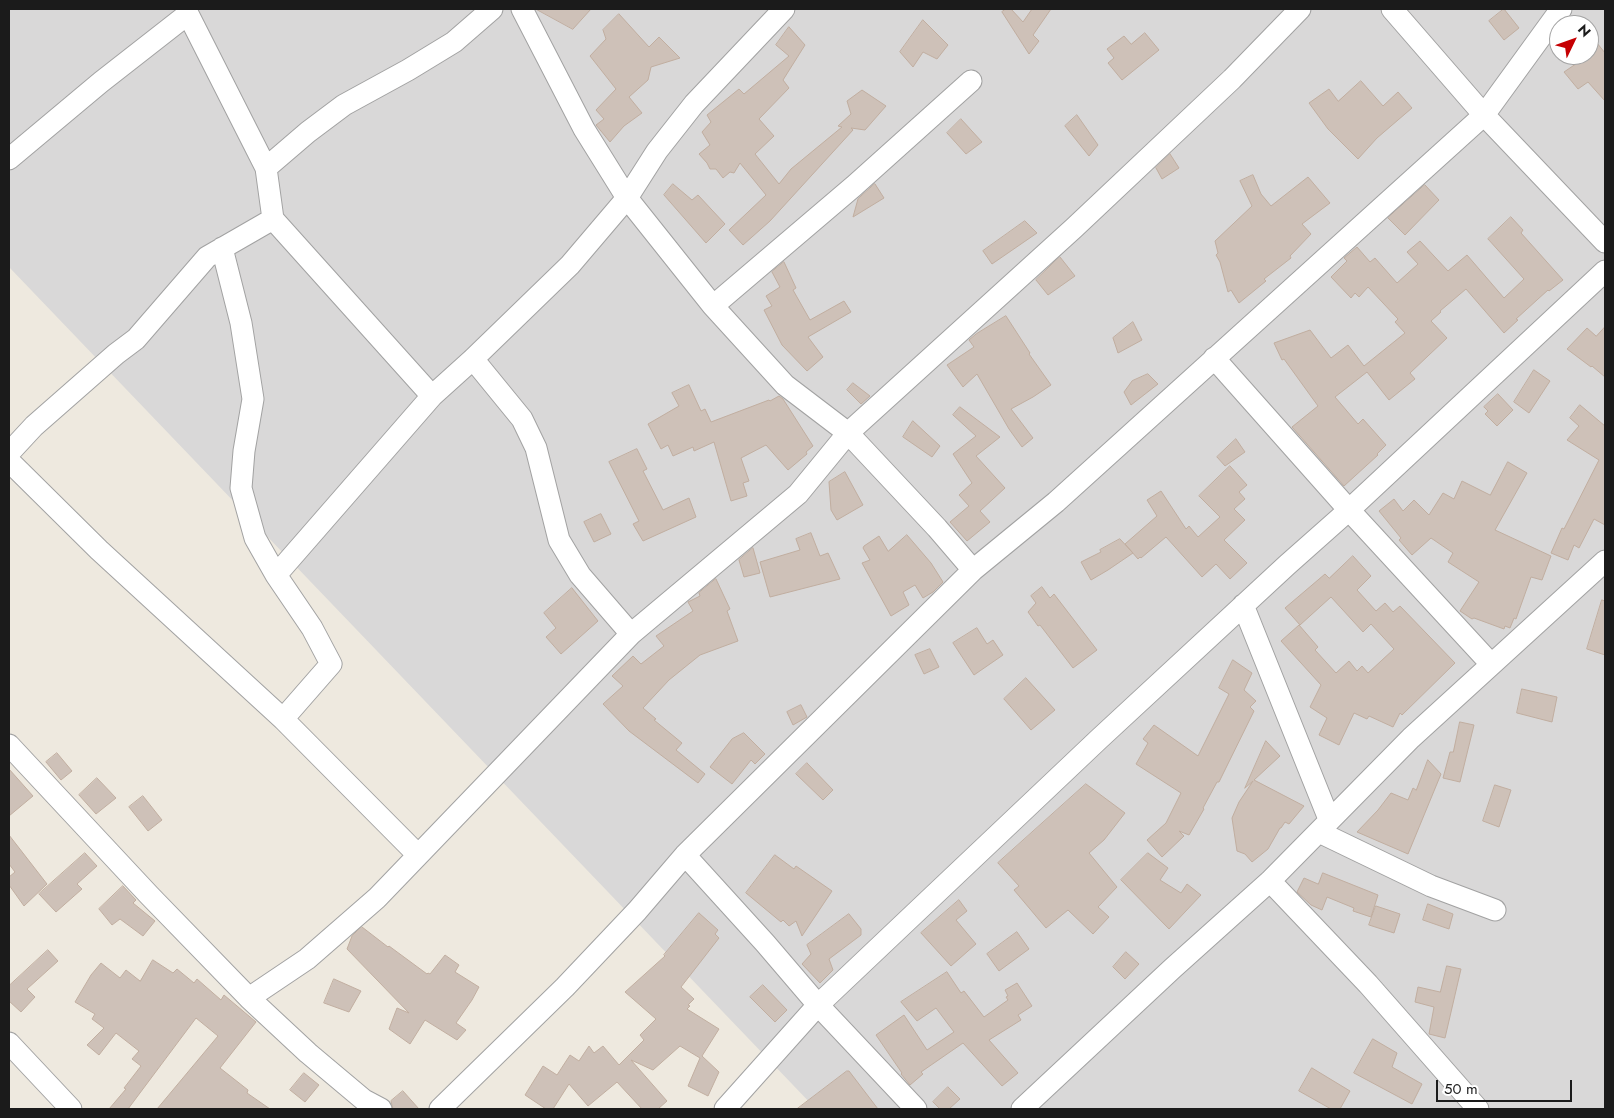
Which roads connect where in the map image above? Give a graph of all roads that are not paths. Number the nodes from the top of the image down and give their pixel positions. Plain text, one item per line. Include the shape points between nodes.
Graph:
1 (492, 9) edge
2 (522, 9) edge
3 (784, 9) edge
4 (1300, 9) edge
5 (1392, 9) edge
6 (1560, 9) edge
7 (187, 11) edge
8 (971, 81) dead end
9 (1484, 115) junction
10 (9, 159) edge
11 (266, 168) junction
12 (628, 198) junction
13 (273, 219) junction
14 (1605, 242) edge
15 (222, 248) junction
16 (1605, 271) edge
17 (714, 306) junction
18 (1214, 358) junction
19 (473, 359) junction
20 (432, 396) junction
21 (848, 433) junction
22 (9, 453) edge
23 (9, 461) edge
24 (1349, 510) junction
25 (1605, 561) edge
26 (973, 570) junction
27 (276, 575) junction
28 (1243, 605) junction
29 (632, 634) junction
30 (1491, 664) junction
31 (283, 719) junction
32 (9, 745) edge
33 (1324, 826) junction
34 (418, 855) junction
35 (684, 855) junction
36 (1270, 881) junction
37 (1495, 910) dead end
38 (249, 998) junction
39 (818, 1005) junction
40 (9, 1043) edge
41 (71, 1109) edge
42 (381, 1109) edge
43 (440, 1109) edge
44 (725, 1109) edge
45 (916, 1109) edge
46 (1022, 1109) edge
47 (1478, 1109) edge

1 - 11 street via 454,42 344,105
2 - 12 street via 584,130
3 - 12 street via 694,104 657,151
4 - 21 street via 1232,79 1074,228
5 - 9 street
6 - 9 street
7 - 10 street
7 - 11 street
8 - 17 street
9 - 14 street
9 - 18 street
11 - 13 street
12 - 17 street
12 - 19 street via 570,265
13 - 15 street
13 - 20 street
15 - 22 street via 207,257 136,339 34,426
15 - 27 street via 241,323 253,399 241,488 255,538
16 - 24 street
17 - 21 street via 784,385
18 - 24 street
18 - 26 street via 1056,502
19 - 20 street
19 - 29 street via 522,419 536,448 559,540 580,575
20 - 27 street
21 - 26 street
21 - 29 street via 798,494
23 - 31 street via 99,550
24 - 28 street
24 - 30 street
25 - 30 street
26 - 35 street
27 - 31 street via 312,628 331,664
28 - 33 street
28 - 39 street
29 - 34 street
30 - 33 street via 1411,738
31 - 34 street
32 - 38 street
33 - 36 street
33 - 37 street via 1431,886
34 - 38 street via 377,898 307,958
35 - 39 street
35 - 43 street via 572,980
36 - 46 street
36 - 47 street via 1368,984
38 - 42 street via 308,1053 364,1100
39 - 44 street
39 - 45 street
40 - 41 street

